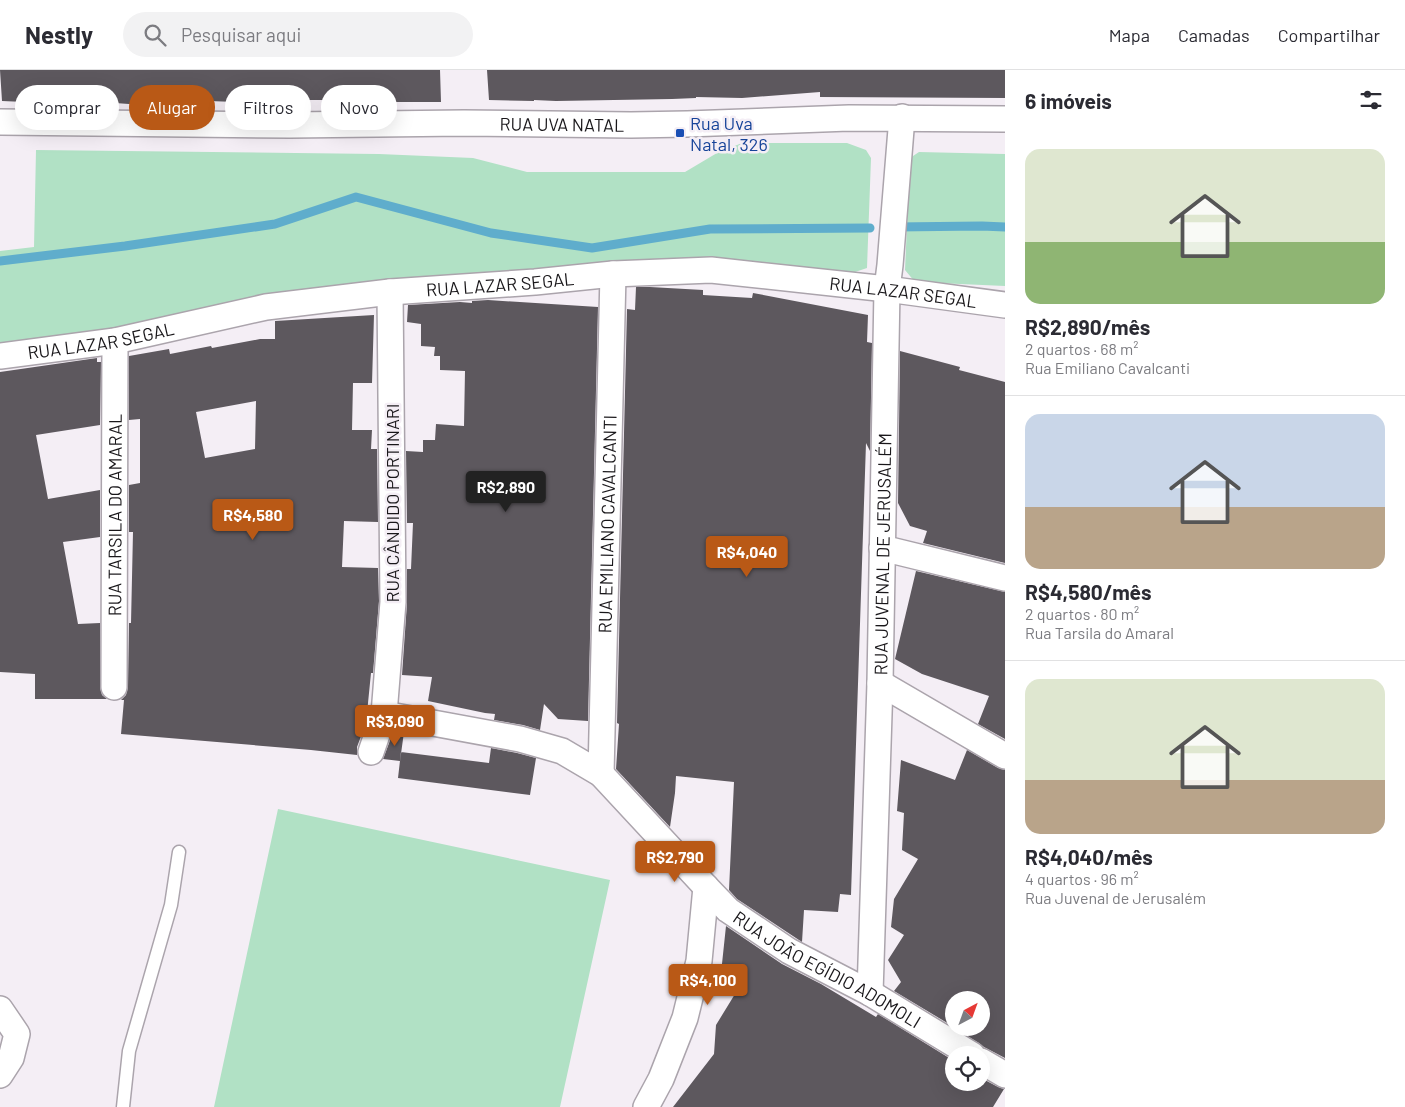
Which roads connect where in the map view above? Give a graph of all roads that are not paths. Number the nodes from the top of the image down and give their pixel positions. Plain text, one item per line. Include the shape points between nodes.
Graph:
1 (1005, 118) edge
2 (0, 122) edge
3 (902, 122) junction
4 (614, 274) junction
5 (888, 277) junction
6 (390, 292) junction
7 (1005, 305) edge
8 (115, 341) junction
9 (0, 356) edge
10 (882, 548) junction
11 (1005, 578) edge
12 (880, 683) junction
13 (114, 687) dead end
14 (384, 714) junction
15 (371, 752) dead end
16 (1005, 756) edge
17 (602, 774) junction
18 (179, 852) dead end
19 (706, 887) junction
20 (870, 993) junction
21 (0, 1009) edge
22 (957, 1046) edge
23 (990, 1066) edge
24 (0, 1075) edge
25 (1005, 1075) edge
26 (123, 1107) edge
27 (646, 1107) edge

1 - 3 street, RUA UVA NATAL
2 - 3 street, RUA UVA NATAL via 280,125
3 - 5 street, RUA JUVENAL DE JERUSALÉM
4 - 5 street, RUA LAZAR SEGAL via 711,270
4 - 6 street, RUA LAZAR SEGAL
4 - 17 street, RUA EMILIANO CAVALCANTI
5 - 7 street, RUA LAZAR SEGAL
5 - 10 street, RUA JUVENAL DE JERUSALÉM
6 - 8 street, RUA LAZAR SEGAL via 266,307
6 - 14 street, RUA CÂNDIDO PORTINARI via 393,602
8 - 9 street, RUA LAZAR SEGAL
8 - 13 street, RUA TARSILA DO AMARAL
10 - 11 street
10 - 12 street, RUA JUVENAL DE JERUSALÉM
12 - 16 street
12 - 20 street, RUA JUVENAL DE JERUSALÉM
14 - 15 street, RUA CÂNDIDO PORTINARI
14 - 17 street, RUA JOÃO EGÍDIO ADOMOLI via 520,739 562,751
17 - 19 street, RUA JOÃO EGÍDIO ADOMOLI
18 - 26 lane via 172,905 129,1051
19 - 20 street, RUA JOÃO EGÍDIO ADOMOLI via 728,910 789,951
19 - 27 street via 699,961 685,1018 661,1079
20 - 22 street, RUA JOÃO EGÍDIO ADOMOLI
21 - 24 street via 17,1034 10,1058
23 - 25 street

